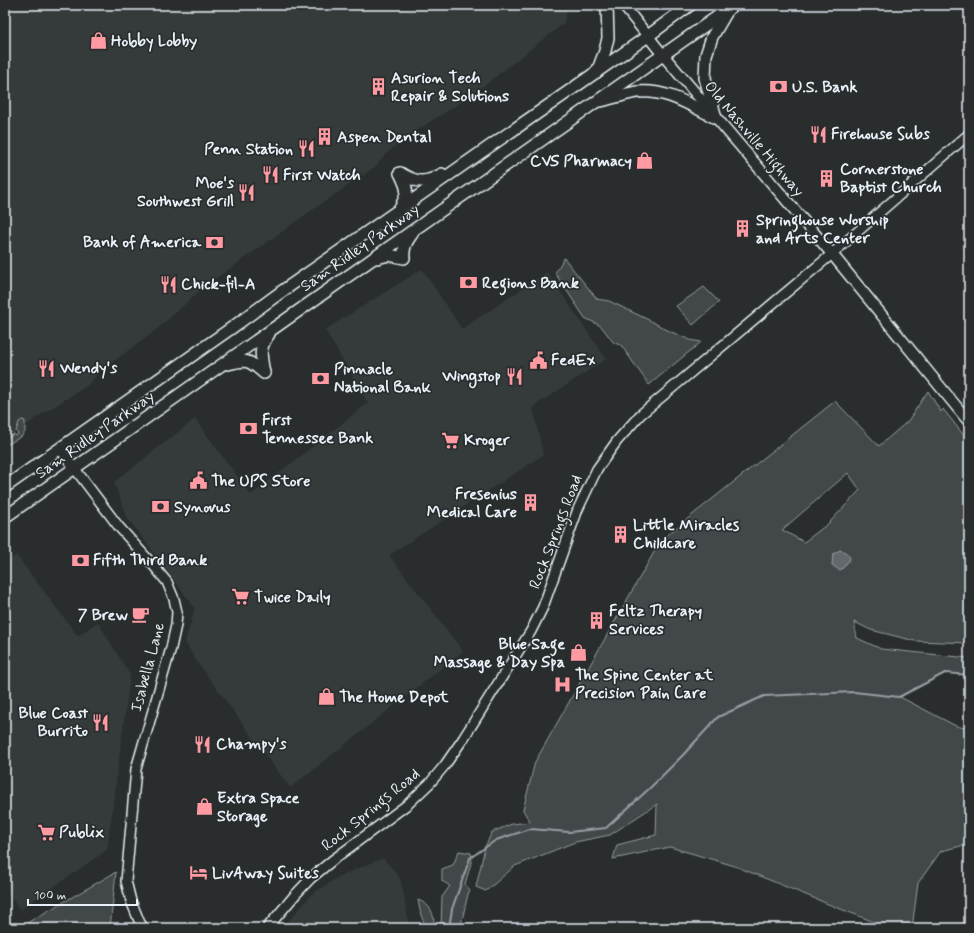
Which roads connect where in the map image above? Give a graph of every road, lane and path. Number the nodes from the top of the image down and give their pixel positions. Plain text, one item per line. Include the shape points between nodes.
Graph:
1 (607, 5) edge
2 (623, 5) edge
3 (690, 5) edge
4 (731, 7) edge
5 (648, 36) junction
6 (663, 55) junction
7 (597, 72) junction
8 (594, 103) junction
9 (716, 118) junction
10 (969, 134) edge
11 (468, 162) junction
12 (400, 209) junction
13 (416, 228) junction
14 (832, 254) junction
15 (372, 260) junction
16 (270, 331) junction
17 (222, 366) junction
18 (969, 422) edge
19 (60, 449) junction
20 (75, 468) junction
21 (5, 487) edge
22 (5, 517) edge
23 (144, 928) edge
24 (267, 928) edge

1 - 7 main road via 608,38
2 - 5 main road, Old Nashville Highway
3 - 5 main road, Sam Ridley Parkway
4 - 6 main road, Sam Ridley Parkway
4 - 9 main road via 712,37 706,55 706,78
5 - 6 main road, Old Nashville Highway
5 - 7 main road, Sam Ridley Parkway
6 - 8 main road, Sam Ridley Parkway
6 - 9 main road, Old Nashville Highway
7 - 11 main road, Sam Ridley Parkway
8 - 9 main road via 637,92 656,92 678,98
8 - 13 main road, Sam Ridley Parkway
9 - 14 main road, Old Nashville Highway
10 - 14 street, Rock Springs Road
11 - 12 main road, Sam Ridley Parkway
11 - 12 main road via 433,179 417,181 400,173 407,187
12 - 19 main road, Sam Ridley Parkway
13 - 15 main road, Sam Ridley Parkway
13 - 15 main road via 406,243 404,258 389,255
14 - 18 main road, Old Nashville Highway
14 - 24 street, Rock Springs Road via 640,415 617,441 597,469 578,508 532,631 445,765 408,804 311,878
15 - 16 main road, Sam Ridley Parkway
16 - 17 main road, Sam Ridley Parkway
16 - 17 main road via 261,348 264,373 246,361
17 - 20 main road, Sam Ridley Parkway
19 - 20 street, Isabella Lane
19 - 21 main road, Sam Ridley Parkway
20 - 22 main road, Sam Ridley Parkway
20 - 23 street, Isabella Lane via 119,527 167,582 177,612 171,648 136,769 126,881 131,901

